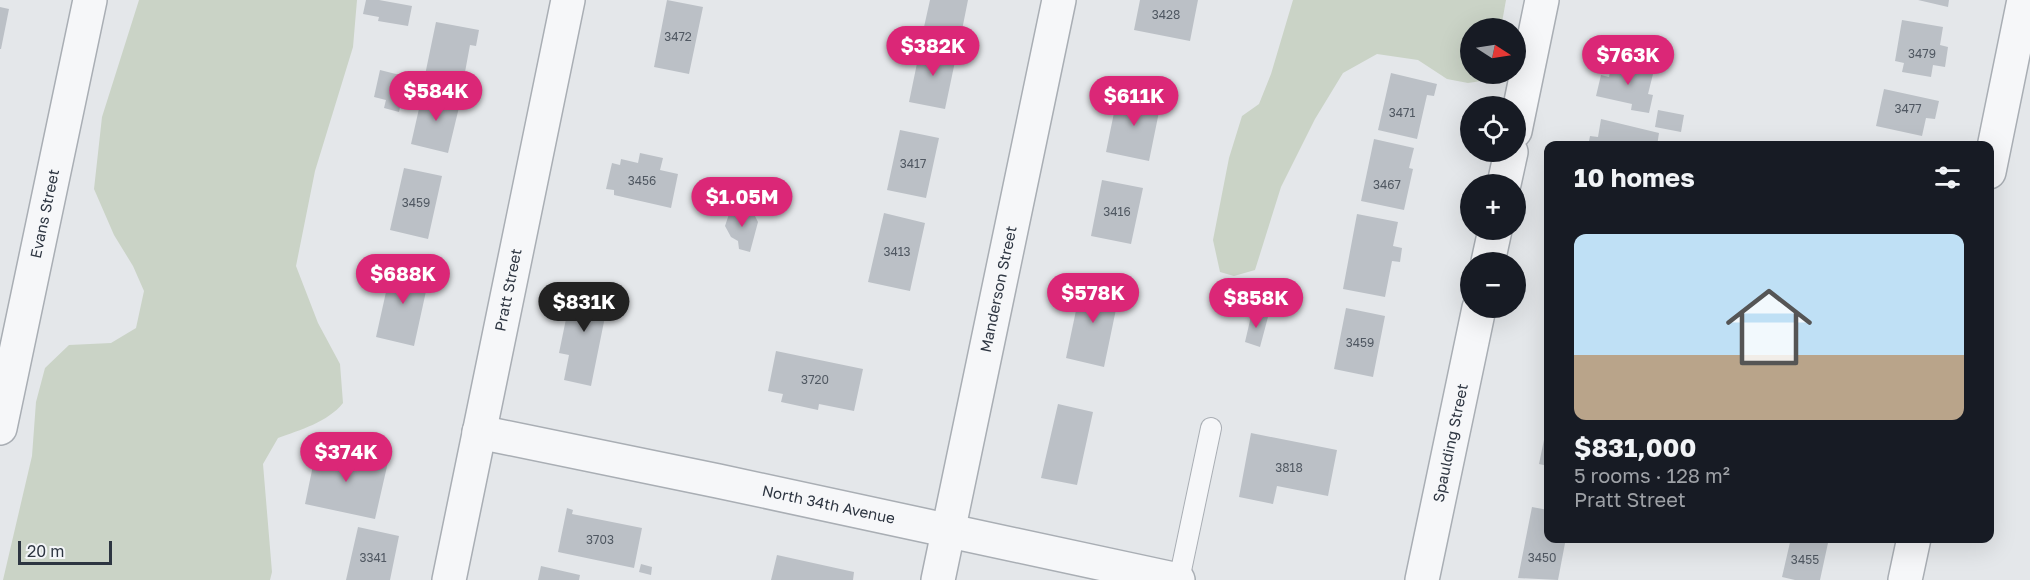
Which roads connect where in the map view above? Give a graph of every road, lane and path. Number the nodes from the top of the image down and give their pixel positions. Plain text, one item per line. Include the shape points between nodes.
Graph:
1 (90, 0) edge
2 (568, 0) edge
3 (1059, 0) edge
4 (1542, 0) edge
5 (2024, 0) edge
6 (1522, 96) edge
7 (1994, 147) edge
8 (1477, 318) edge
9 (0, 428) edge
10 (1211, 428) dead end
11 (479, 432) junction
12 (948, 531) junction
13 (1913, 543) edge
14 (448, 580) edge
15 (938, 580) edge
16 (1179, 580) edge
17 (1422, 580) edge
18 (1905, 580) edge

1 - 9 street, Evans Street
2 - 11 street, Pratt Street
3 - 12 street, Manderson Street
4 - 6 street
5 - 7 street
8 - 17 street, Spaulding Street
10 - 16 lane
11 - 12 street, North 34th Avenue
11 - 14 street, Pratt Street
12 - 15 street, Manderson Street
12 - 16 street, North 34th Avenue
13 - 18 street

